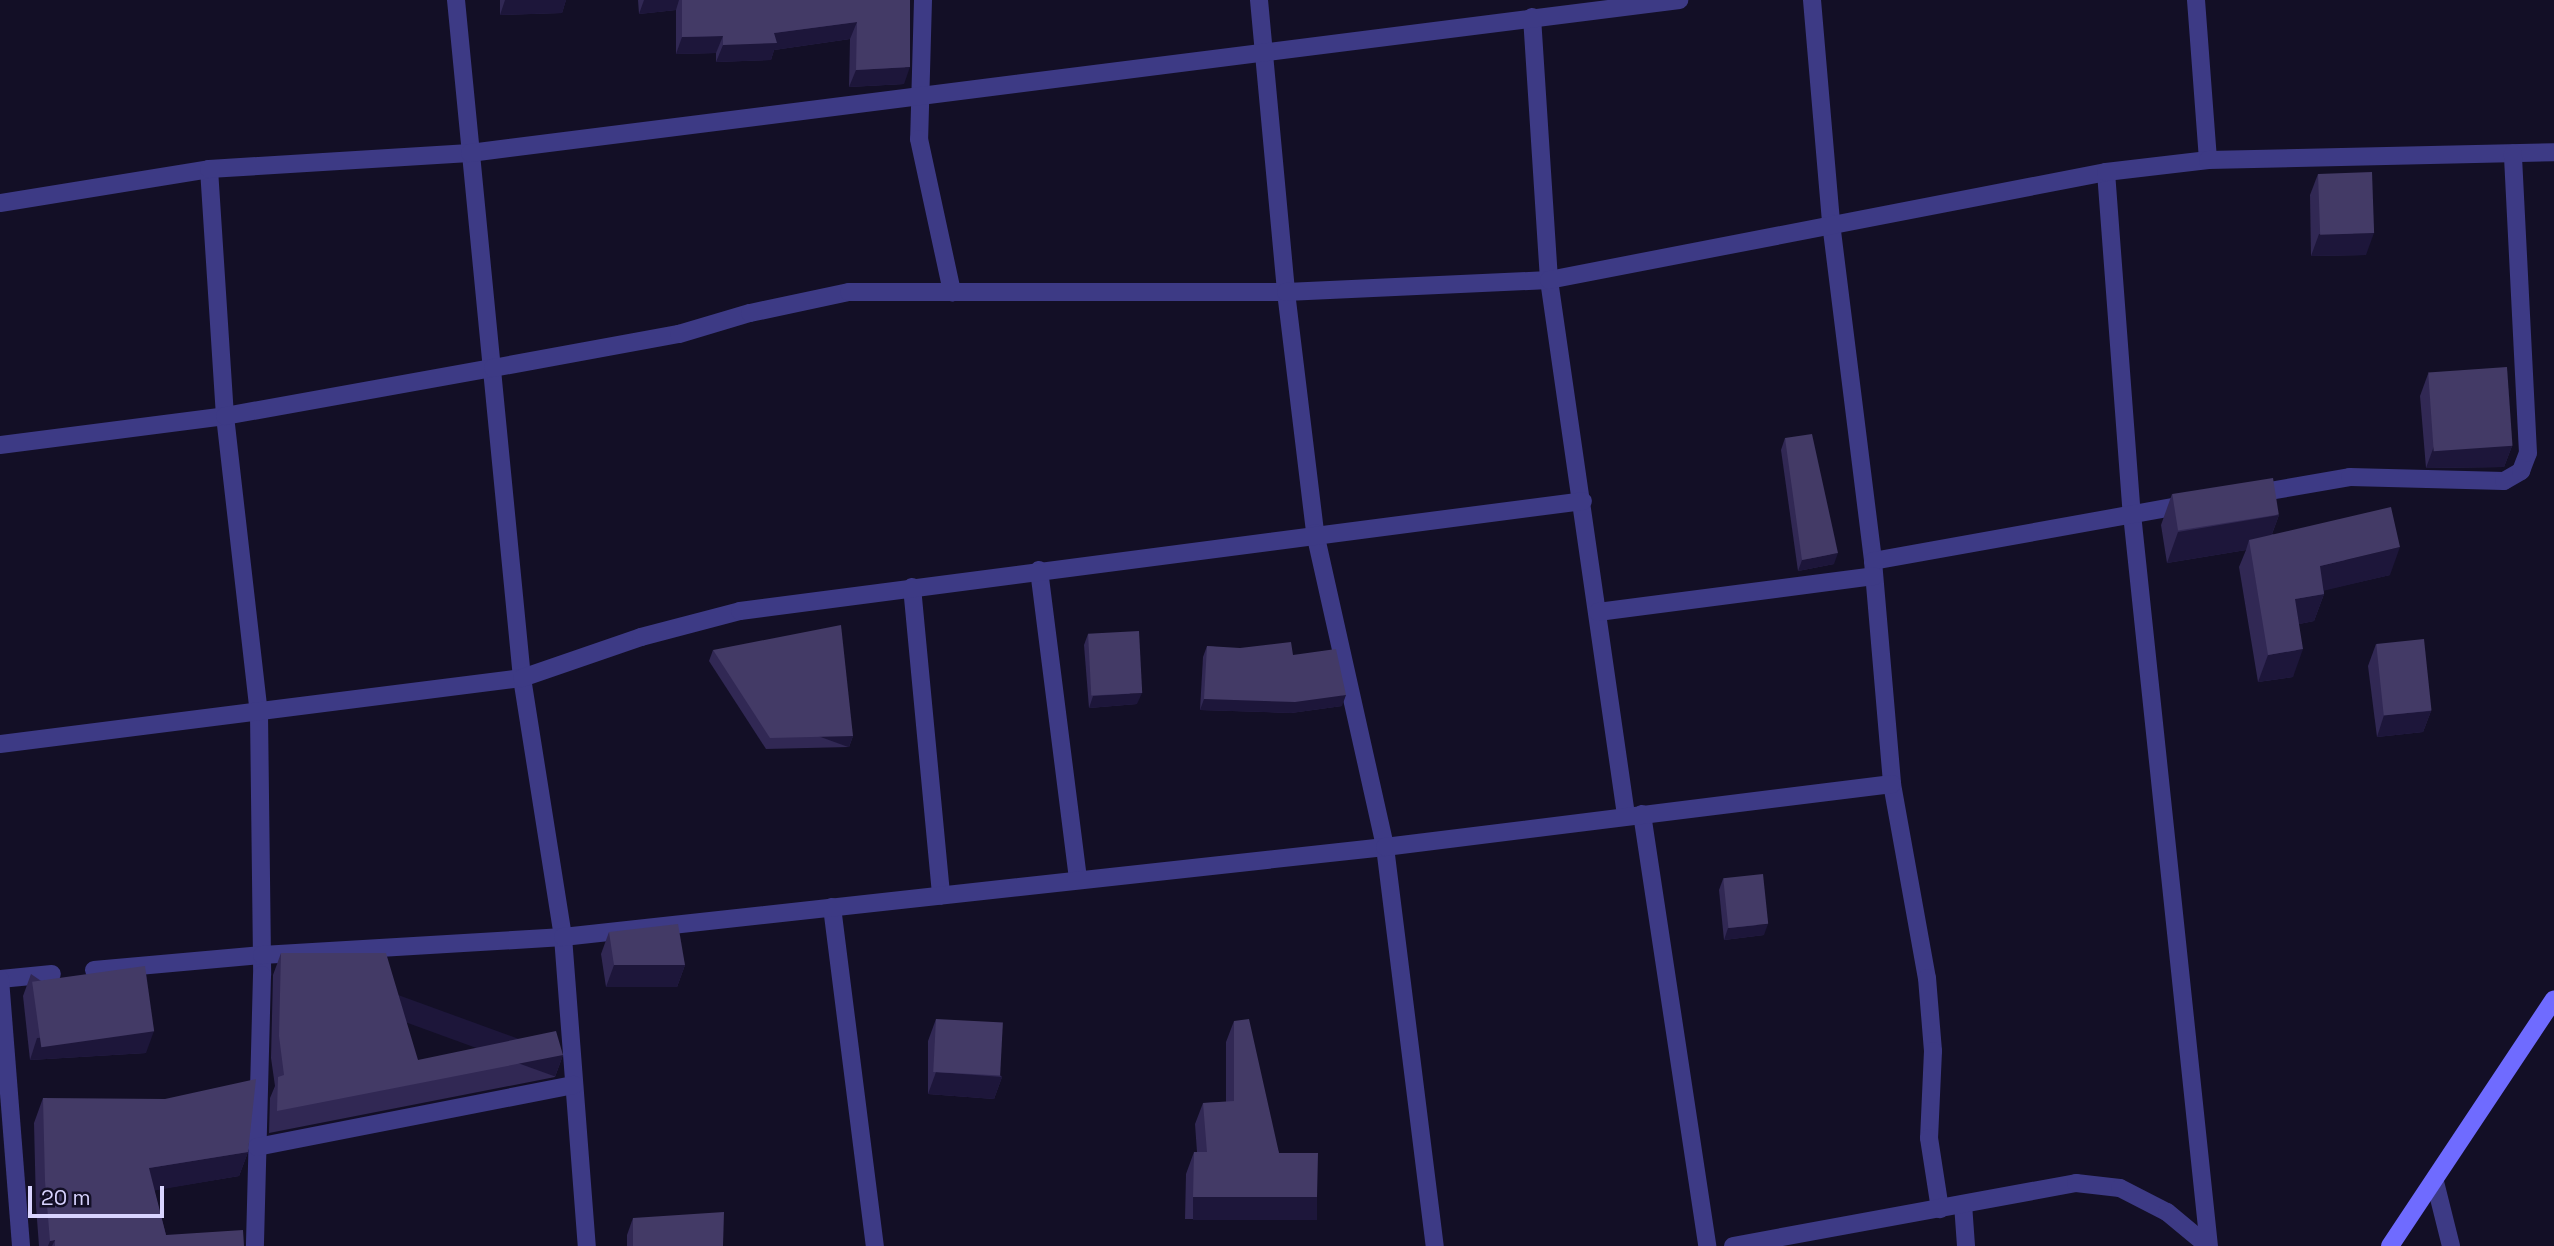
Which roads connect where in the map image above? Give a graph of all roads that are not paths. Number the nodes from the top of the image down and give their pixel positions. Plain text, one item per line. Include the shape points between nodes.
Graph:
1 (456, 0) edge
2 (923, 0) edge
3 (1259, 0) edge
4 (1679, 0) edge
5 (1812, 0) edge
6 (2196, 0) edge
7 (1532, 17) junction
8 (1264, 52) junction
9 (920, 95) junction
10 (2554, 152) edge
11 (470, 153) junction
12 (2513, 153) junction
13 (2208, 160) junction
14 (209, 169) junction
15 (2106, 172) junction
16 (0, 202) edge
17 (1831, 223) junction
18 (1549, 280) junction
19 (952, 292) junction
20 (1286, 292) junction
21 (493, 368) junction
22 (225, 416) junction
23 (0, 445) edge
24 (1583, 501) junction
25 (2132, 514) junction
26 (1315, 533) junction
27 (1874, 569) junction
28 (1039, 570) junction
29 (912, 587) junction
30 (1598, 612) junction
31 (522, 678) junction
32 (259, 714) junction
33 (0, 744) edge
34 (1892, 784) junction
35 (1634, 814) junction
36 (1384, 847) junction
37 (1078, 880) junction
38 (941, 896) junction
39 (832, 907) junction
40 (563, 937) junction
41 (262, 955) junction
42 (0, 979) edge
43 (2554, 999) edge
44 (574, 1085) junction
45 (257, 1147) junction
46 (2435, 1182) junction
47 (1963, 1204) junction
48 (1940, 1209) junction
49 (21, 1246) edge
50 (255, 1246) edge
51 (587, 1246) edge
52 (875, 1246) edge
53 (1435, 1246) edge
54 (1707, 1246) edge
55 (1733, 1246) edge
56 (1966, 1246) edge
57 (2208, 1246) edge
58 (2390, 1246) edge
59 (2451, 1246) edge

1 - 11 street
2 - 9 street
3 - 8 street
4 - 7 street
5 - 17 street
6 - 13 street
7 - 8 street
7 - 18 street
8 - 9 street
8 - 20 street
9 - 11 street
9 - 19 street via 919,139
10 - 12 street
11 - 14 street
11 - 21 street
12 - 13 street
12 - 25 street via 2528,453 2521,471 2504,481 2350,477
13 - 15 street
14 - 16 street
14 - 22 street
15 - 17 street
15 - 25 street
17 - 18 street
17 - 27 street
18 - 20 street
18 - 24 street
19 - 20 street
19 - 21 street via 849,292 679,334
20 - 26 street
21 - 22 street
21 - 31 street
22 - 23 street
22 - 32 street
24 - 26 street
24 - 30 street
25 - 27 street
25 - 57 street
26 - 28 street
26 - 36 street
27 - 30 street
27 - 34 street
28 - 29 street
28 - 37 street
29 - 31 street via 740,611 641,637
29 - 38 street
30 - 35 street
31 - 32 street
31 - 40 street
32 - 33 street
32 - 41 street
34 - 35 street
34 - 48 street via 1927,978 1933,1051 1929,1138
35 - 36 street
35 - 54 street
36 - 37 street
36 - 53 street
37 - 38 street
38 - 39 street
39 - 40 street
39 - 52 street
40 - 41 street
40 - 44 street
41 - 42 street
41 - 45 street
42 - 49 street
43 - 46 main road
44 - 45 street
44 - 51 street
45 - 50 street
46 - 58 main road
46 - 59 street
47 - 48 street
47 - 56 street
47 - 57 street via 2076,1183 2120,1188 2167,1212
48 - 55 street

